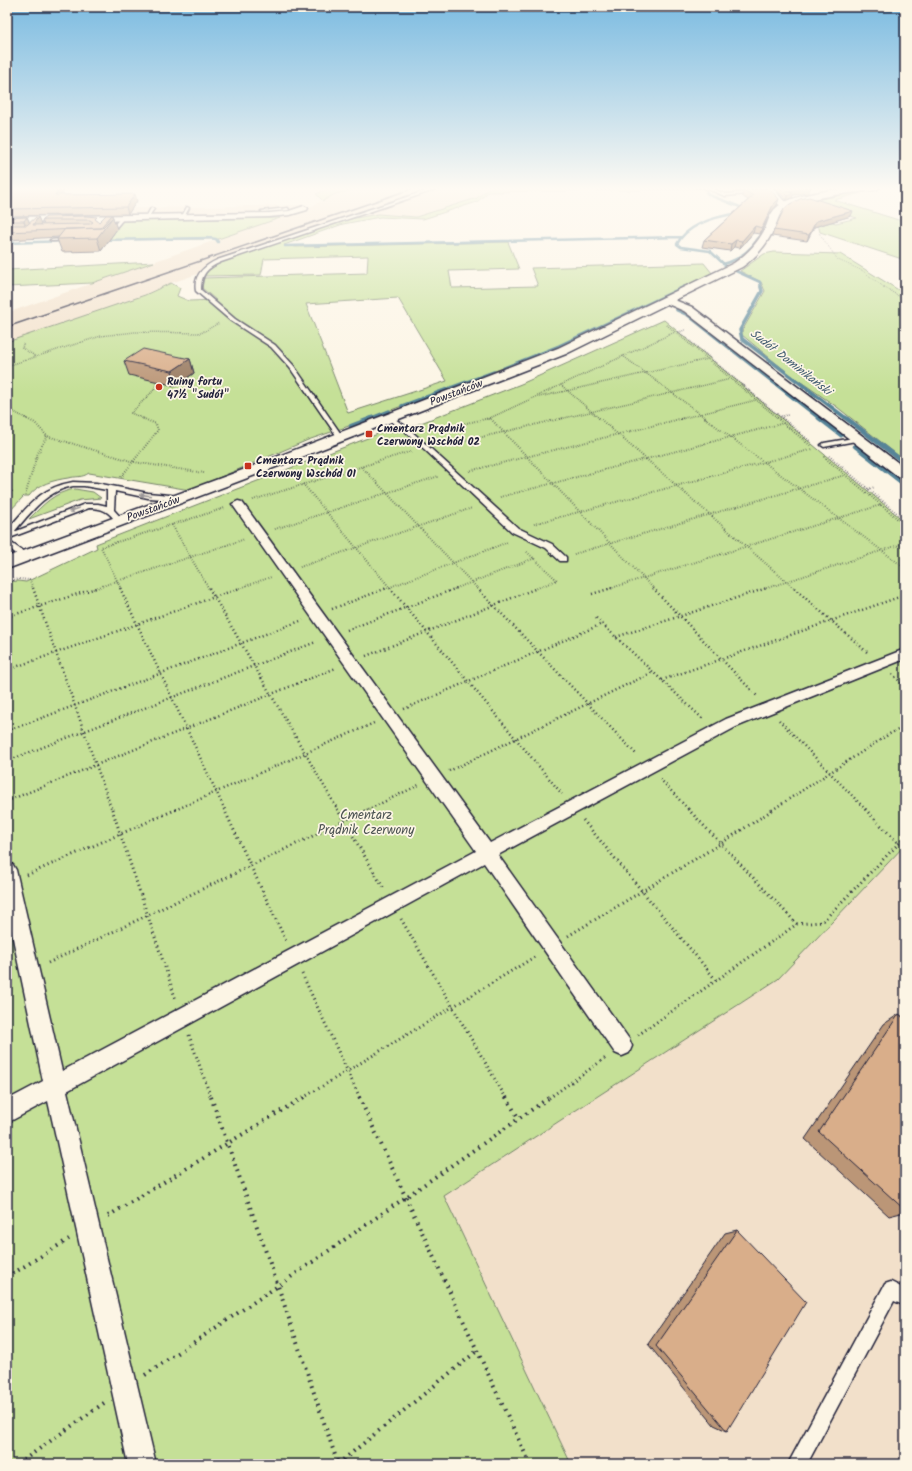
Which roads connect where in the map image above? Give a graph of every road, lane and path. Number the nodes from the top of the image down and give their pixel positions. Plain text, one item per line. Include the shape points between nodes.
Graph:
1 (238, 256) edge
2 (751, 256) edge
3 (835, 256) edge
4 (667, 300) junction
5 (905, 300) edge
6 (233, 320) junction
7 (667, 325) dead end
8 (685, 330) dead end
9 (675, 332) junction
10 (23, 344) dead end
11 (623, 356) junction
12 (35, 357) junction
13 (718, 358) dead end
14 (712, 359) junction
15 (708, 360) junction
16 (7, 366) edge
17 (645, 373) junction
18 (731, 379) junction
19 (157, 384) edge
20 (561, 385) junction
21 (567, 391) junction
22 (671, 393) junction
23 (532, 398) junction
24 (756, 400) junction
25 (7, 408) edge
26 (590, 412) junction
27 (700, 414) junction
28 (788, 415) dead end
29 (781, 416) junction
30 (776, 417) junction
31 (390, 418) junction
32 (490, 418) junction
33 (780, 420) dead end
34 (784, 423) dead end
35 (504, 432) junction
36 (412, 435) junction
37 (618, 435) junction
38 (47, 436) junction
39 (340, 437) junction
40 (730, 437) junction
41 (859, 439) junction
42 (816, 445) dead end
43 (824, 445) dead end
44 (426, 448) junction
45 (813, 448) dead end
46 (827, 455) dead end
47 (527, 456) junction
48 (644, 458) junction
49 (134, 462) junction
50 (763, 462) junction
51 (362, 467) junction
52 (452, 473) junction
53 (846, 475) dead end
54 (905, 475) edge
55 (236, 478) junction
56 (552, 483) junction
57 (303, 484) junction
58 (856, 484) dead end
59 (675, 485) junction
60 (111, 488) junction
61 (875, 488) dead end
62 (799, 489) junction
63 (868, 489) junction
64 (13, 490) dead end
65 (864, 490) junction
66 (386, 493) junction
67 (7, 497) edge
68 (180, 498) junction
69 (40, 499) junction
70 (484, 502) junction
71 (238, 504) junction
72 (882, 505) junction
73 (580, 511) junction
74 (327, 512) junction
75 (115, 515) junction
76 (709, 515) junction
77 (838, 518) junction
78 (905, 520) edge
79 (172, 525) junction
80 (905, 525) edge
81 (418, 526) junction
82 (515, 530) junction
83 (259, 534) junction
84 (7, 536) edge
85 (528, 536) junction
86 (7, 542) edge
87 (905, 543) edge
88 (611, 544) junction
89 (745, 546) junction
90 (356, 548) junction
91 (882, 550) junction
92 (24, 556) junction
93 (190, 557) junction
94 (534, 558) dead end
95 (563, 558) joint
96 (453, 562) junction
97 (7, 563) edge
98 (905, 568) edge
99 (286, 572) junction
100 (644, 578) junction
101 (30, 580) dead end
102 (557, 580) dead end
103 (7, 581) edge
104 (117, 581) junction
105 (471, 582) junction
106 (786, 582) junction
107 (388, 587) junction
108 (592, 594) dead end
109 (905, 595) edge
110 (214, 598) junction
111 (494, 606) junction
112 (406, 608) junction
113 (317, 614) junction
114 (7, 617) edge
115 (681, 617) junction
116 (596, 618) dead end
117 (830, 621) junction
118 (137, 624) junction
119 (602, 624) junction
120 (426, 632) junction
121 (332, 636) junction
122 (616, 637) junction
123 (240, 643) junction
124 (537, 651) junction
125 (905, 654) edge
126 (722, 660) junction
127 (351, 662) junction
128 (880, 664) junction
129 (254, 667) junction
130 (7, 670) edge
131 (653, 672) junction
132 (160, 673) junction
133 (662, 680) junction
134 (468, 682) junction
135 (905, 686) edge
136 (270, 694) junction
137 (172, 698) junction
138 (587, 705) junction
139 (768, 708) junction
140 (390, 716) junction
141 (905, 727) edge
142 (186, 728) junction
143 (7, 731) edge
144 (716, 731) junction
145 (515, 738) junction
146 (304, 754) junction
147 (7, 761) edge
148 (648, 766) junction
149 (830, 773) junction
150 (434, 778) junction
151 (216, 792) junction
152 (7, 801) edge
153 (572, 807) junction
154 (345, 821) junction
155 (905, 838) edge
156 (720, 844) junction
157 (899, 844) junction
158 (487, 852) junction
159 (251, 866) junction
160 (8, 876) edge
161 (643, 891) junction
162 (392, 904) junction
163 (797, 924) junction
164 (552, 946) junction
165 (294, 957) junction
166 (29, 972) junction
167 (716, 980) junction
168 (453, 1006) junction
169 (622, 1046) junction
170 (347, 1070) junction
171 (55, 1086) junction
172 (7, 1112) edge
173 (519, 1119) junction
174 (406, 1198) junction
175 (88, 1228) junction
176 (7, 1277) edge
177 (905, 1298) edge
178 (477, 1351) junction
179 (125, 1388) junction
180 (18, 1464) edge
181 (142, 1464) edge
182 (338, 1464) edge
183 (530, 1464) edge
184 (797, 1464) edge

1 - 6 lane via 206,267 198,280 198,290
2 - 4 street, Powstańców via 734,268
3 - 5 path via 838,260 863,271
4 - 31 street, Powstańców via 562,351
4 - 41 street via 688,309
6 - 12 path via 201,333 134,332 101,336
6 - 39 lane via 273,346 292,367
7 - 9 path
8 - 14 path via 680,332
9 - 11 path
9 - 15 path
10 - 12 path via 22,348
11 - 17 path
11 - 20 path
12 - 16 path
13 - 14 path
14 - 15 path
14 - 29 path
15 - 17 path
15 - 18 path
17 - 21 path
17 - 22 path
18 - 22 path
18 - 24 path
19 - 49 path via 131,413 156,424 158,430
20 - 21 path
20 - 23 path
21 - 23 path
21 - 26 path
22 - 26 path
22 - 27 path
23 - 32 path
24 - 27 path
24 - 30 path
25 - 38 path via 35,423
26 - 35 path
26 - 37 path
27 - 37 path
27 - 40 path
28 - 29 path
29 - 30 path
29 - 42 path
30 - 33 path
31 - 36 lane
31 - 39 street, Powstańców
32 - 35 path
32 - 36 path
34 - 40 path
35 - 44 path
35 - 47 path
36 - 44 lane
37 - 47 path
37 - 48 path
38 - 49 path
38 - 69 path via 37,455 25,496 28,499
39 - 55 street, Powstańców
40 - 48 path
40 - 50 path
41 - 43 lane
41 - 54 street
44 - 51 path
44 - 52 lane
45 - 50 path
46 - 63 path
47 - 52 path
47 - 56 path
48 - 56 path
48 - 59 path
49 - 55 path
49 - 60 path
50 - 59 path
50 - 62 path
51 - 57 path
51 - 66 path
52 - 66 path
52 - 70 lane
53 - 62 path
55 - 68 street, Powstańców
56 - 70 path
56 - 73 path
57 - 71 path
57 - 74 path
58 - 65 path
59 - 73 path
59 - 76 path
68 -> 60 lane via 143,495
60 - 69 lane via 87,484 66,485
60 - 75 lane
61 - 63 path
62 - 76 path
62 - 77 path
63 - 65 path
63 - 78 path
64 - 67 path
65 - 72 path
66 - 74 path
66 - 81 path
68 - 75 street, Powstańców
69 - 84 lane
70 - 81 path
70 - 82 lane
71 - 79 path
71 - 83 street
72 - 77 path
72 - 80 path
73 - 82 path
73 - 88 path
74 - 83 path
74 - 90 path
75 -> 84 lane via 99,505 88,506
75 - 92 street, Powstańców
76 - 88 path
76 - 89 path
77 - 89 path
77 - 91 path
79 - 93 path
79 - 104 path via 101,547
81 - 90 path
81 - 96 path
82 - 85 lane
83 - 93 path
83 - 99 street
85 - 95 lane via 549,546
85 - 96 path
86 - 92 lane
87 - 91 path
88 - 95 path
88 - 100 path
89 - 100 path
89 - 106 path
90 - 99 path
90 - 107 path
91 - 98 path
91 - 106 path
92 - 97 street, Powstańców
93 - 104 path
93 - 110 path
94 - 105 path
96 - 105 path
96 - 107 path
99 - 110 path
99 - 113 street
100 - 108 path
100 - 115 path
101 - 103 path
102 - 111 path
104 - 114 path
104 - 118 path
105 - 111 path
105 - 112 path
106 - 115 path
106 - 117 path
107 - 112 path
107 - 113 path
109 - 117 path
110 - 118 path
110 - 123 path
111 - 120 path
111 - 124 path
112 - 120 path
112 - 121 path
113 - 121 street
113 - 123 path
115 - 122 path
115 - 126 path
116 - 119 path
117 - 126 path
117 - 128 path
118 - 130 path
118 - 132 path
119 - 122 path
119 - 124 path
120 - 127 path
120 - 134 path
121 - 127 street
121 - 129 path
122 - 131 path
123 - 129 path
123 - 132 path
124 - 134 path
124 - 138 path
125 - 128 street
126 - 133 path
126 - 139 path
127 - 136 path
127 - 140 street
128 - 135 path
128 - 139 street
129 - 136 path
129 - 137 path
131 - 133 path
131 - 138 path
132 - 137 path
132 - 143 path
133 - 144 path
134 - 140 path
134 - 145 path
136 - 142 path
136 - 146 path
137 - 142 path
137 - 147 path
138 - 145 path
138 - 148 path
139 - 144 street
139 - 149 path
140 - 146 path
140 - 150 street
141 - 149 path via 891,733
142 - 151 path
142 - 152 path
144 - 148 street
145 - 150 path
145 - 153 path
146 - 151 path
146 - 154 path
148 - 153 street
148 - 156 path
149 - 156 path
149 - 157 path
150 - 154 path
150 - 158 street
151 - 159 path
151 - 160 path
153 - 158 street
153 - 161 path
154 - 159 path
154 - 162 path
155 - 157 path
156 - 161 path
156 - 163 path
157 - 163 path via 822,922
158 - 162 street
158 - 164 street
159 - 165 path
159 - 166 path
160 - 166 street
161 - 164 path
161 - 167 path
162 - 165 street
162 - 168 path
163 - 167 path
164 - 168 path
164 - 169 street
165 - 170 path
165 - 171 street
166 - 171 street
167 - 169 path
168 - 170 path
168 - 173 path
169 - 173 path
170 - 174 path
170 - 175 path
171 - 172 street
171 - 175 street
173 - 174 path
174 - 178 path
174 - 179 path
175 - 176 path
175 - 179 street
177 - 184 lane via 892,1290
178 - 182 path
178 - 183 path
179 - 180 path
179 - 181 street

